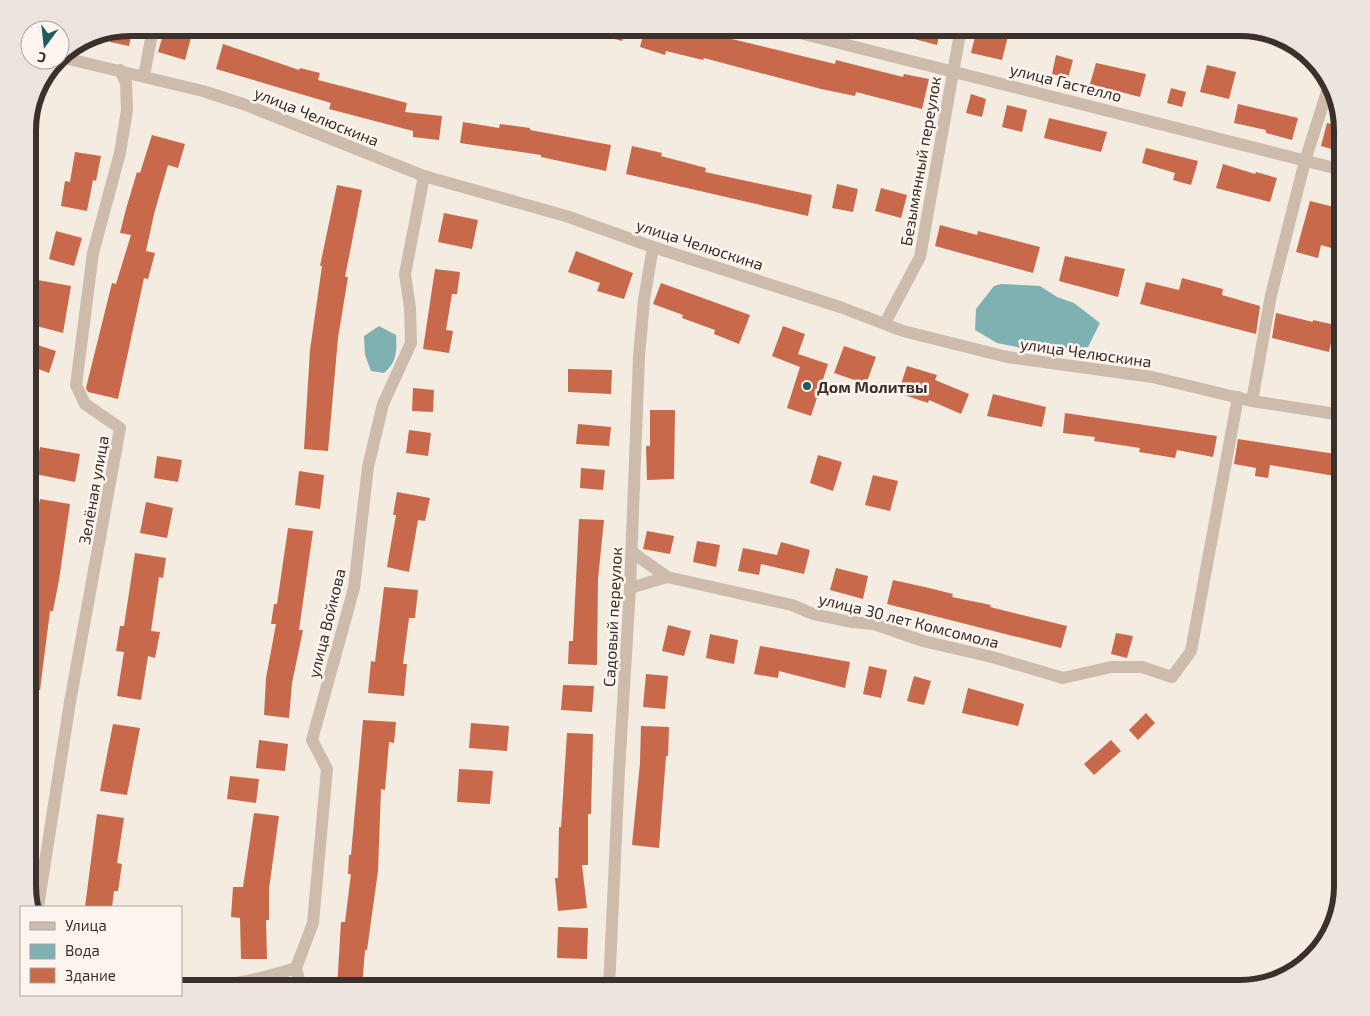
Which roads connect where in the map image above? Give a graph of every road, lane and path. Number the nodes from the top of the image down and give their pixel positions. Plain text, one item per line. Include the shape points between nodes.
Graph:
1 (152, 36) edge
2 (813, 36) edge
3 (959, 36) edge
4 (70, 59) edge
5 (120, 70) junction
6 (953, 70) junction
7 (144, 76) junction
8 (1326, 94) edge
9 (1305, 161) junction
10 (1334, 168) edge
11 (424, 176) junction
12 (654, 247) junction
13 (885, 323) junction
14 (1238, 398) junction
15 (1252, 401) junction
16 (1334, 414) edge
17 (632, 552) junction
18 (667, 577) junction
19 (630, 588) junction
20 (38, 905) edge
21 (296, 968) junction
22 (259, 980) edge
23 (299, 980) edge
24 (609, 980) edge

1 - 7 street
2 - 6 street, улица Гастелло
3 - 6 street, Безымянный переулок
4 - 5 street, улица Челюскина
5 - 7 street, улица Челюскина
5 - 20 street, Зелёная улица via 126,83 127,110 120,153 93,253 76,385 85,404 120,428 70,702
6 - 9 street, улица Гастелло
6 - 13 street, Безымянный переулок via 920,257
7 - 11 street, улица Челюскина via 246,105
8 - 9 street
9 - 10 street, улица Гастелло
9 - 15 street via 1271,295
11 - 12 street, улица Челюскина via 566,216
11 - 21 street, улица Войкова via 405,274 411,343 383,404 368,467 354,588 312,740 327,769 312,923
12 - 13 street, улица Челюскина
12 - 17 street, Садовый переулок via 644,300 639,357
13 - 14 street, улица Челюскина via 903,331 1007,358 1152,377
14 - 15 street, улица Челюскина
14 - 18 street, улица 30 лет Комсомола via 1191,651 1172,678 1142,668 1111,667 1063,678 923,641 874,624 813,614 792,605
15 - 16 street, улица Челюскина
17 - 18 street, улица 30 лет Комсомола
17 - 19 street, Садовый переулок
18 - 19 street, улица 30 лет Комсомола
19 - 24 street, Садовый переулок
21 - 22 street
21 - 23 street

